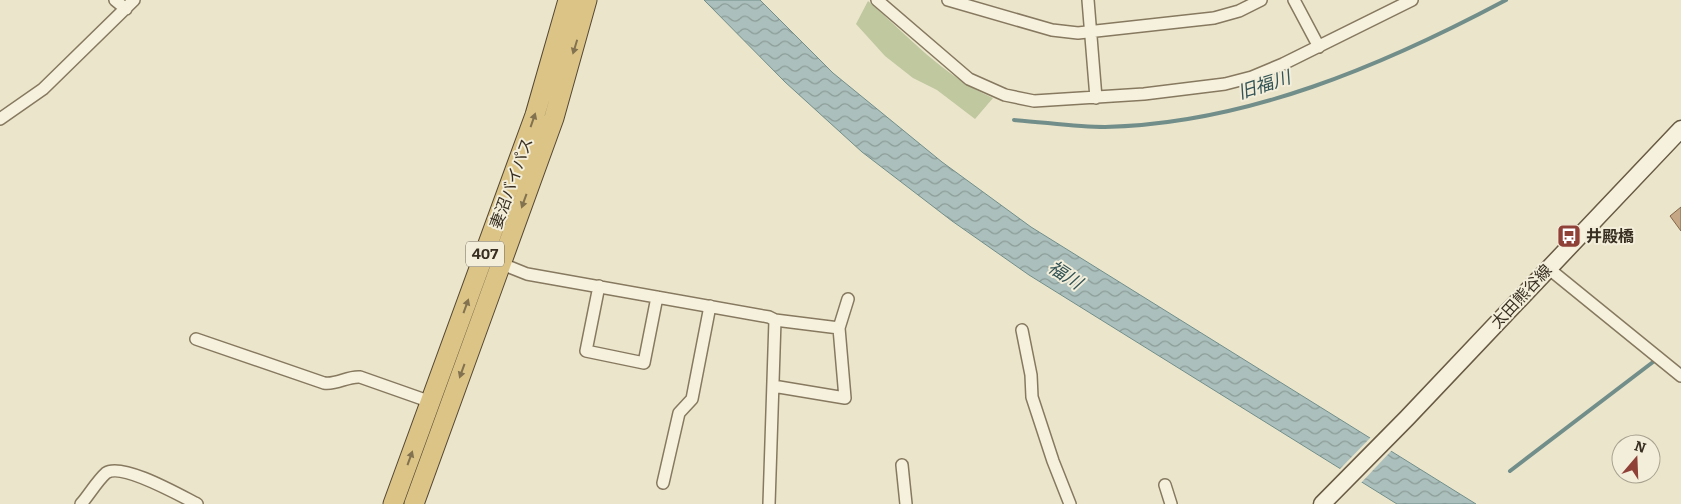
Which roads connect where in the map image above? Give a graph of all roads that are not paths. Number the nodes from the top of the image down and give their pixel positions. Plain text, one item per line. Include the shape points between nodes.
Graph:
1 (115, 0) edge
2 (134, 0) edge
3 (568, 0) edge
4 (587, 0) edge
5 (877, 0) edge
6 (948, 0) edge
7 (1088, 0) edge
8 (1261, 0) edge
9 (1294, 0) edge
10 (1412, 0) edge
11 (126, 8) junction
12 (1090, 31) junction
13 (1319, 47) junction
14 (1096, 98) junction
15 (0, 119) edge
16 (1681, 129) edge
17 (502, 264) junction
18 (1548, 268) junction
19 (599, 286) junction
20 (657, 297) junction
21 (848, 299) dead end
22 (710, 306) junction
23 (775, 320) junction
24 (839, 328) junction
25 (1022, 330) dead end
26 (196, 339) dead end
27 (1681, 376) edge
28 (773, 386) junction
29 (431, 402) junction
30 (902, 465) dead end
31 (663, 483) dead end
32 (1164, 485) dead end
33 (1325, 501) edge
34 (81, 504) edge
35 (197, 504) edge
36 (393, 504) edge
37 (414, 504) edge
38 (769, 504) edge
39 (906, 504) edge
40 (1070, 504) edge
41 (1171, 504) edge

1 - 11 street
2 - 11 street
29 -> 3 highway, 妻沼バイパス / 407 via 535,115
4 -> 17 highway, 妻沼バイパス / 407 via 554,118
5 - 14 street via 956,70 980,84 1012,97 1034,101
6 - 12 street via 1052,30
7 - 12 street
8 - 12 street via 1214,18
9 - 13 street
10 - 13 street
11 - 15 street via 43,89
12 - 14 street
13 - 14 street via 1260,74 1224,84
16 - 18 main road, 太田熊谷線
17 - 19 street via 527,274
17 -> 37 highway, 妻沼バイパス / 407
18 - 27 street
18 - 33 main road, 太田熊谷線
19 - 20 street
19 - 20 street via 586,351 644,363
20 - 22 street
21 - 24 street
22 - 23 street
22 - 31 street via 692,399 679,413
23 - 24 street
23 - 28 street
24 - 28 street via 845,398
25 - 40 street via 1032,397 1052,461
26 - 29 street via 324,383 360,377
28 - 38 street
36 -> 29 highway, 妻沼バイパス / 407
30 - 39 street
32 - 41 street
34 - 35 street via 107,472 115,471 150,481

